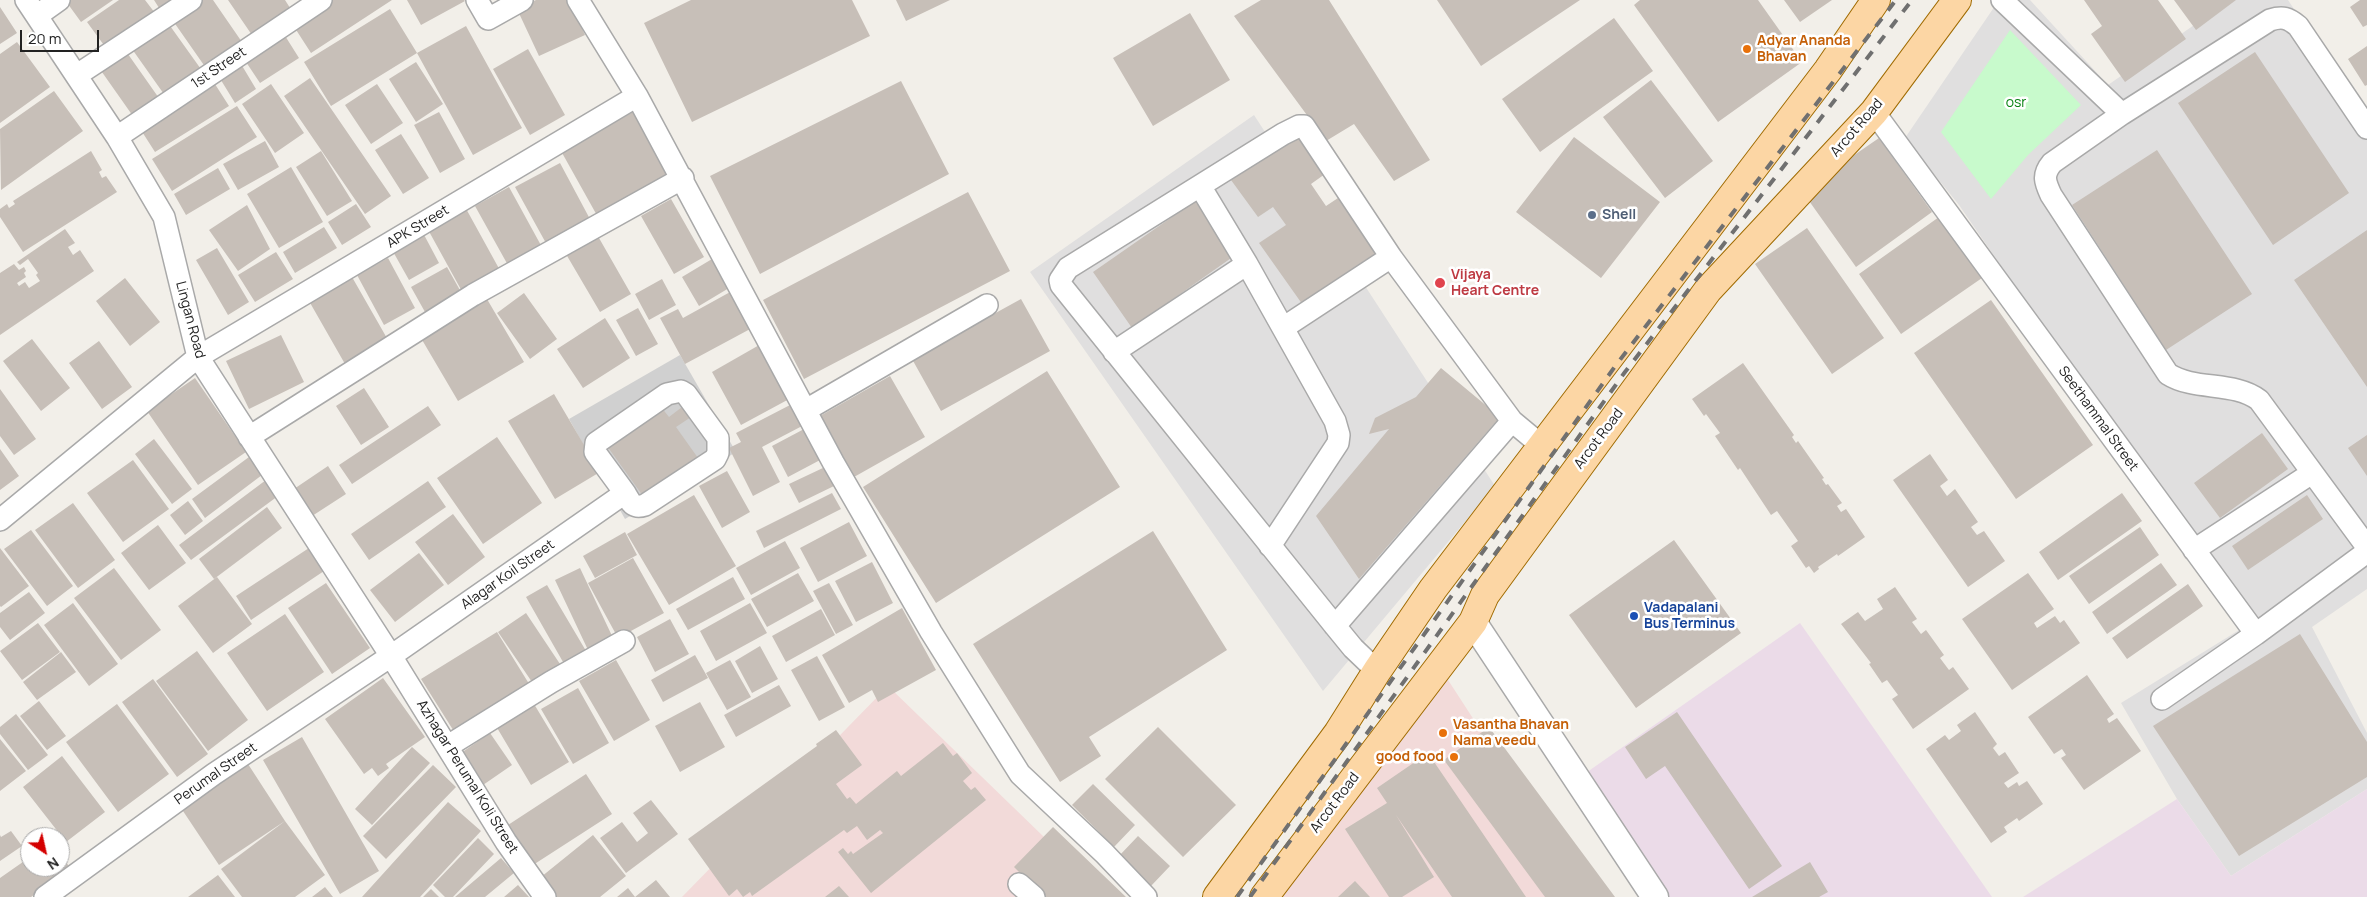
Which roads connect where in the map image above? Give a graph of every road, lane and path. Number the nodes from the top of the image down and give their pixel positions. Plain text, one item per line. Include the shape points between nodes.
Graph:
1 (59, 0) edge
2 (191, 0) edge
3 (321, 0) edge
4 (477, 0) edge
5 (522, 0) edge
6 (578, 0) edge
7 (1876, 0) edge
8 (1957, 0) edge
9 (2002, 0) edge
10 (32, 8) edge
11 (77, 75) junction
12 (638, 96) junction
13 (1874, 112) junction
14 (2122, 114) junction
15 (2367, 128) edge
16 (117, 137) junction
17 (683, 178) junction
18 (1200, 186) junction
19 (1391, 257) junction
20 (1247, 264) junction
21 (987, 305) dead end
22 (1283, 328) junction
23 (1114, 352) junction
24 (198, 357) junction
25 (806, 410) junction
26 (1512, 421) junction
27 (248, 437) junction
28 (1542, 446) junction
29 (2312, 473) junction
30 (625, 493) junction
31 (0, 520) edge
32 (1270, 546) junction
33 (2367, 547) edge
34 (2194, 550) junction
35 (2367, 552) edge
36 (1473, 622) junction
37 (1335, 626) junction
38 (2256, 634) junction
39 (624, 641) dead end
40 (391, 656) junction
41 (1377, 671) junction
42 (2162, 699) dead end
43 (448, 746) junction
44 (45, 897) edge
45 (545, 897) edge
46 (1146, 897) edge
47 (1217, 897) edge
48 (1264, 897) edge
49 (1655, 897) edge

1 - 10 street
2 - 11 street
3 - 16 street, 1st Street
4 - 5 street via 488,19
6 - 12 street
7 - 28 main road via 1828,70
8 - 13 main road, Arcot Road
9 - 14 street
10 - 11 street, Lingan Road
11 - 16 street, Lingan Road
12 - 17 street
12 - 24 street, APK Street
13 - 34 street, Seethammal Street
13 - 36 main road, Arcot Road via 1708,290 1485,595
14 - 15 street via 2279,17 2288,18 2298,26
14 - 29 street via 2046,169 2044,180 2051,195 2168,374 2199,384 2248,392 2258,400
16 - 24 street, Lingan Road via 164,217
17 - 25 street
17 - 27 street via 473,295
18 - 19 street via 1283,134 1304,126
18 - 20 street
18 - 23 street via 1068,268 1060,280 1061,286
19 - 22 street
19 - 26 street
20 - 22 street
20 - 23 street
21 - 25 street
22 - 32 street via 1323,398 1339,435 1338,443
23 - 32 street
24 - 27 street, Lingan Road
24 - 31 street, APK Street
25 - 46 street via 931,632 1020,774
26 - 28 street
26 - 37 street
27 - 40 street, Lingan Road
28 - 41 main road via 1433,589
29 - 33 street
29 - 34 street
30 - 30 street via 595,452 596,443 668,394 680,391 686,394 718,438 715,459 645,505 632,505
30 - 40 street, Alagar Koil Street
32 - 37 street
34 - 38 street, Seethammal Street
35 - 38 street
36 - 48 main road, Arcot Road
36 - 49 street
37 - 41 street
38 - 42 street
39 - 43 street
40 - 43 street, Azhagar Perumal Koli Street
40 - 44 street, Perumal Street via 214,774
41 - 47 main road via 1338,733
43 - 45 street, Azhagar Perumal Koli Street via 506,842

